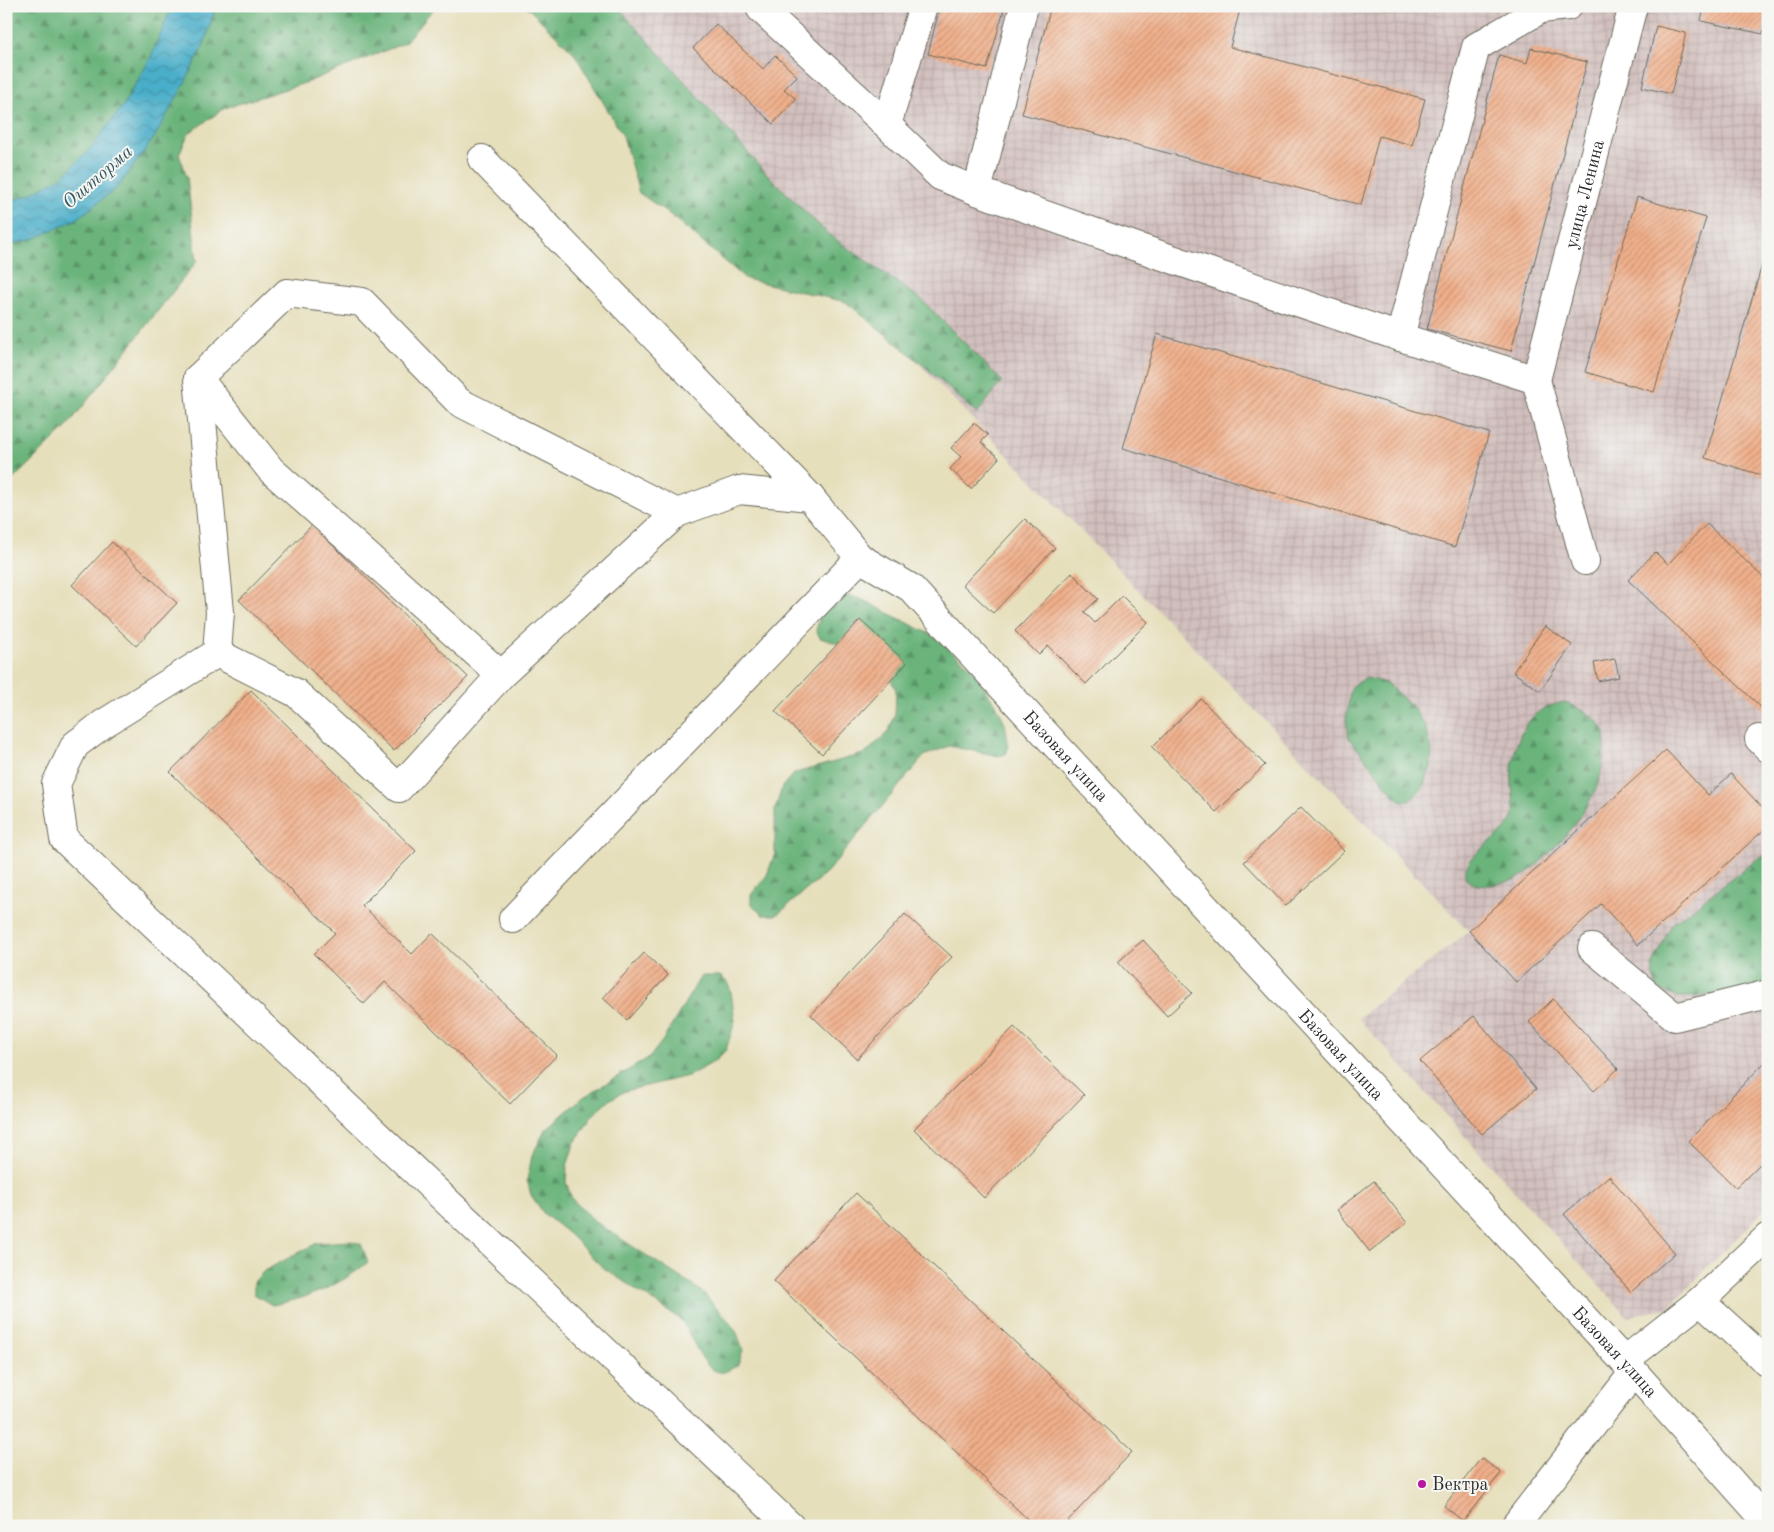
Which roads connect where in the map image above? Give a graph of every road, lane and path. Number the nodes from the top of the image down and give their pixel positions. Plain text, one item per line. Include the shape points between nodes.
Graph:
1 (760, 6) edge
2 (923, 6) edge
3 (1024, 6) edge
4 (1568, 6) edge
5 (1633, 6) edge
6 (887, 125) junction
7 (482, 159) dead end
8 (977, 191) junction
9 (1400, 337) junction
10 (198, 378) junction
11 (1536, 380) junction
12 (810, 497) junction
13 (677, 513) junction
14 (860, 558) junction
15 (1585, 560) dead end
16 (217, 653) junction
17 (501, 675) junction
18 (513, 920) dead end
19 (1592, 948) dead end
20 (1768, 994) edge
21 (1768, 1237) edge
22 (1700, 1301) junction
23 (1768, 1363) edge
24 (1629, 1366) junction
25 (1768, 1523) edge
26 (790, 1526) edge
27 (1515, 1526) edge

1 - 6 street
2 - 6 street
3 - 8 street
4 - 9 street via 1541,9 1476,47
5 - 11 street, улица Ленина
6 - 8 street via 940,176
7 - 12 street
8 - 9 street
9 - 11 street
10 - 13 street via 287,293 362,302 459,402
10 - 16 street via 220,612
10 - 17 street via 271,470
11 - 15 street
12 - 13 street via 739,490
12 - 14 street
13 - 17 street
14 - 18 street
14 - 24 street, Базовая улица via 911,588
16 - 17 street via 296,693 399,788
16 - 26 street via 75,745 56,784 64,839
19 - 20 street via 1675,1017
21 - 22 street
22 - 23 street
22 - 24 street
24 - 25 street, Базовая улица
24 - 27 street

